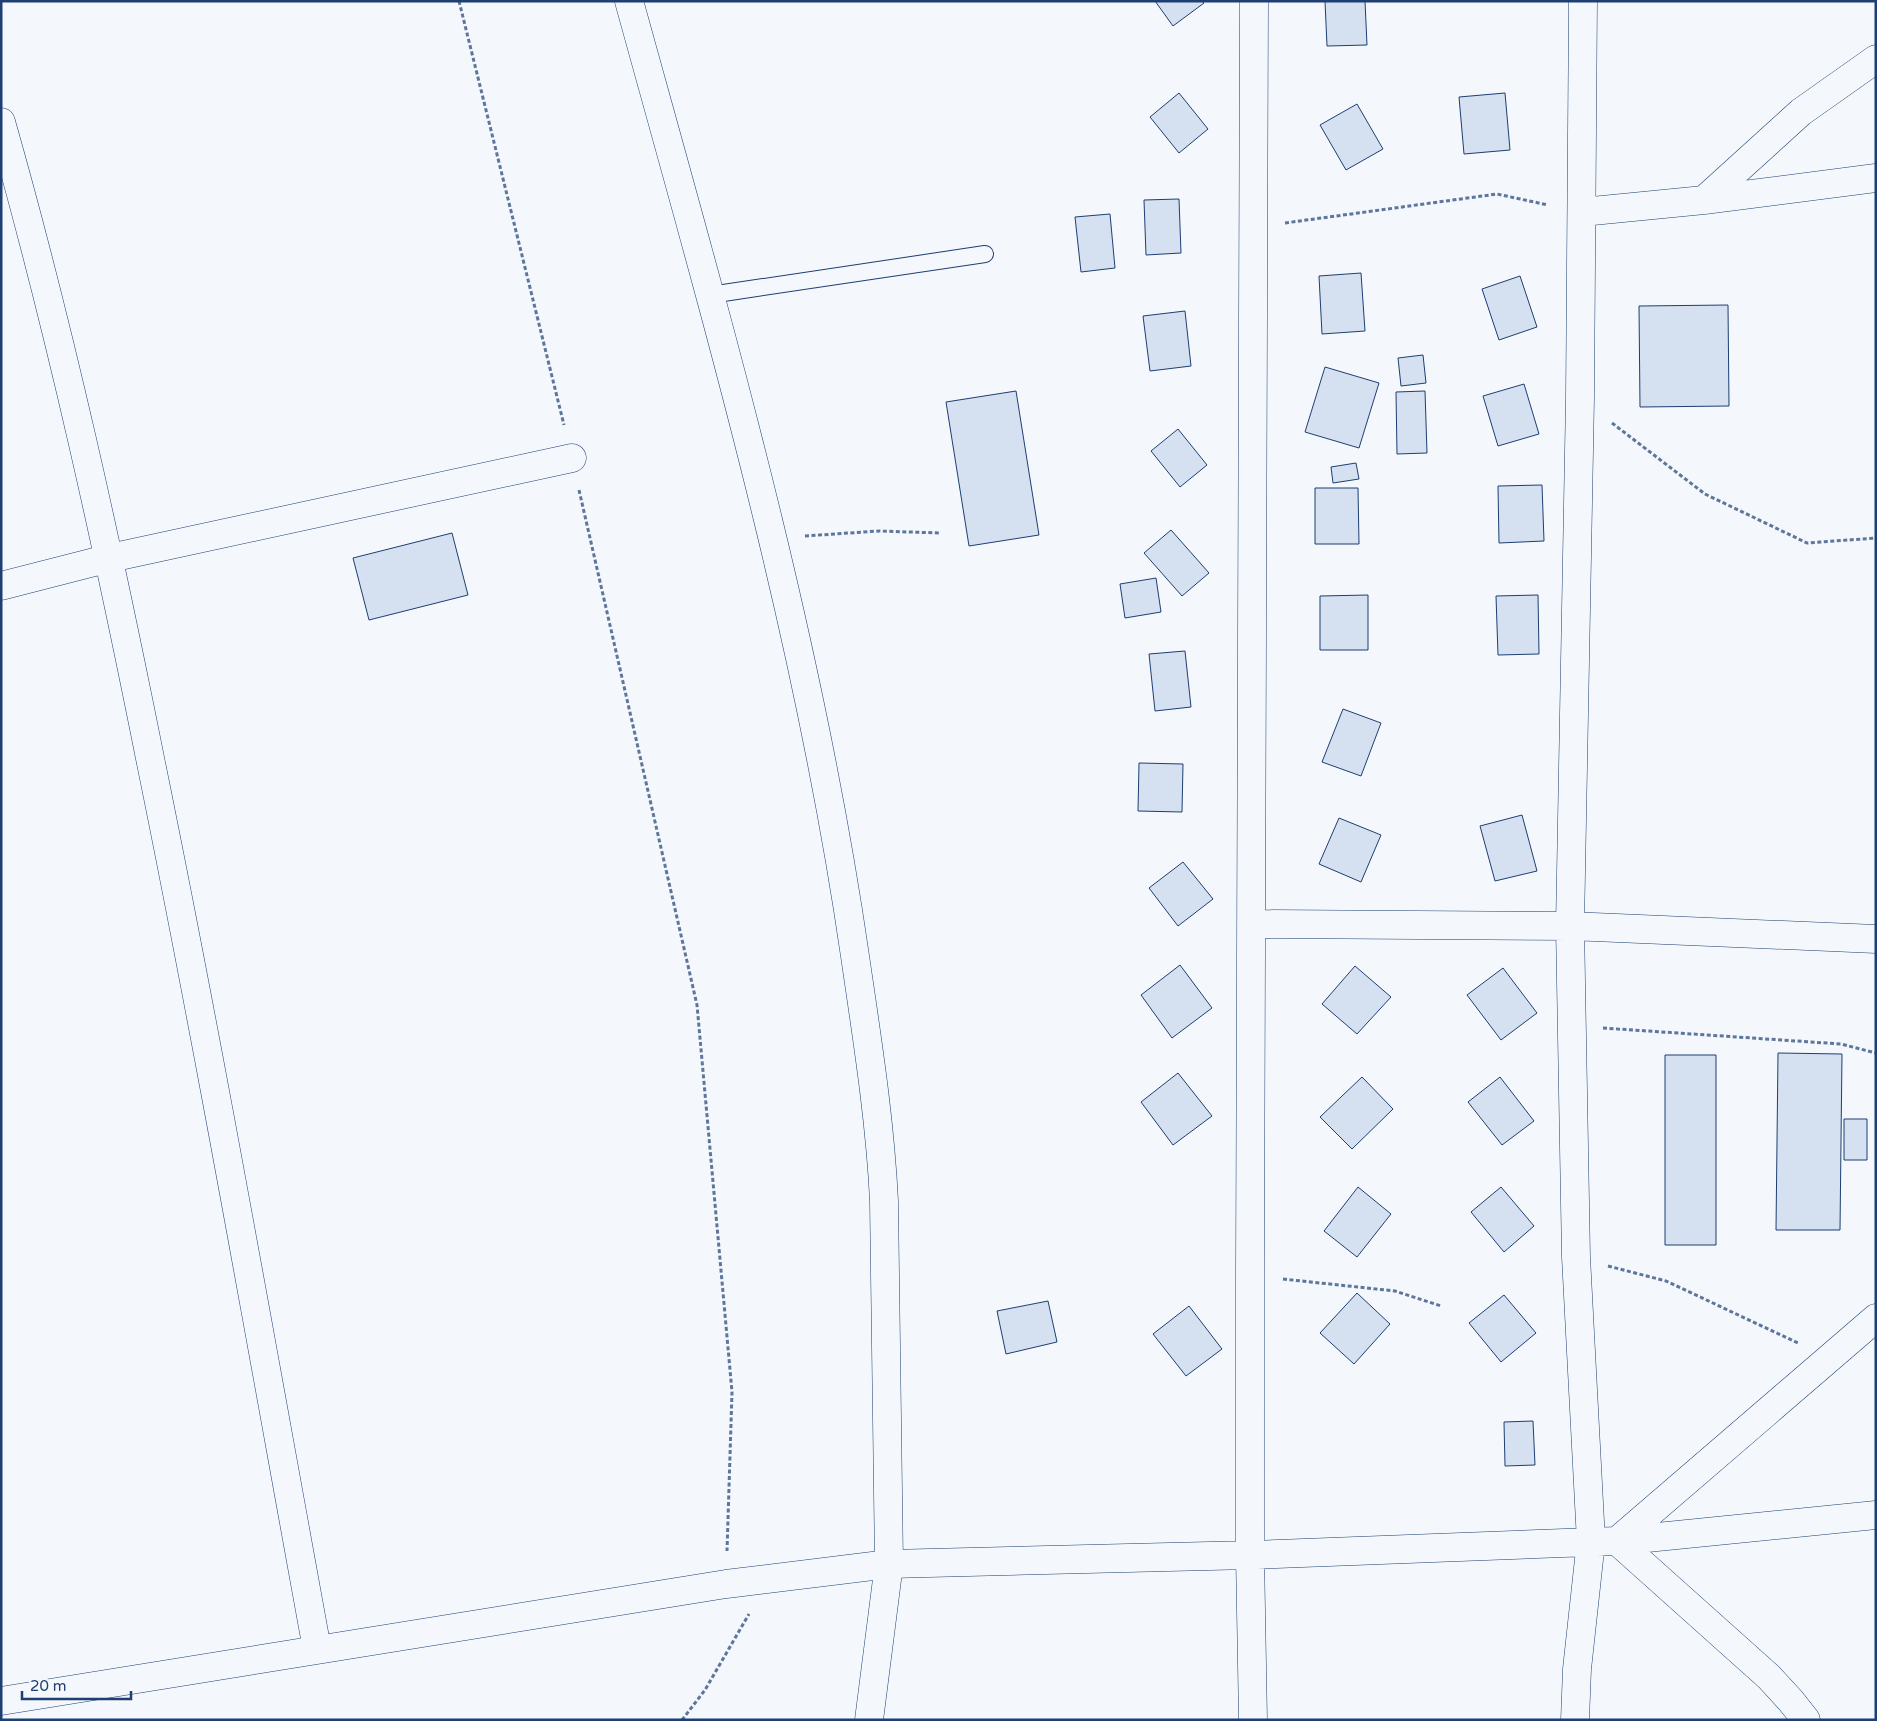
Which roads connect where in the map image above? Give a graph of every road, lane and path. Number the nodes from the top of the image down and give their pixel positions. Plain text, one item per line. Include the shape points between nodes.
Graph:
1 (459, 1) edge
2 (629, 1) edge
3 (1254, 1) edge
4 (1584, 1) edge
5 (1876, 59) edge
6 (1, 122) edge
7 (1876, 178) edge
8 (1704, 200) junction
9 (1582, 212) junction
10 (1252, 228) junction
11 (986, 254) dead end
12 (710, 295) junction
13 (1580, 398) junction
14 (572, 458) junction
15 (940, 533) dead end
16 (772, 538) junction
17 (1876, 538) edge
18 (110, 558) junction
19 (1, 586) edge
20 (1251, 924) junction
21 (1570, 926) junction
22 (1876, 939) edge
23 (1573, 1026) junction
24 (1876, 1052) edge
25 (1576, 1257) junction
26 (1250, 1275) junction
27 (1441, 1306) dead end
28 (1876, 1318) edge
29 (1830, 1358) junction
30 (1876, 1515) edge
31 (1604, 1541) junction
32 (1250, 1555) junction
33 (889, 1564) junction
34 (769, 1579) junction
35 (726, 1584) junction
36 (317, 1649) junction
37 (1, 1701) edge
38 (682, 1720) edge
39 (869, 1720) edge
40 (1253, 1720) edge
41 (1575, 1720) edge
42 (1806, 1720) edge

1 - 14 path
2 - 12 street
3 - 10 street
4 - 9 street
5 - 8 street via 1801,112
6 - 18 street via 25,207
7 - 8 street
8 - 9 street
9 - 10 path via 1497,194
9 - 13 street
10 - 20 street
11 - 12 lane
12 - 16 street
13 - 17 path via 1705,494 1807,543
13 - 21 street
14 - 18 street
14 - 35 path via 697,1006 732,1392
15 - 16 path via 879,531
16 - 33 street via 829,799 878,1113 884,1201
18 - 19 street
18 - 36 street via 184,927
20 - 21 street
20 - 26 street
21 - 22 street
21 - 23 street
23 - 24 path via 1841,1044
23 - 25 street
25 - 29 path via 1666,1281
25 - 31 street
26 - 27 path via 1395,1291
26 - 32 street
28 - 29 street
29 - 31 street
30 - 31 street
31 - 32 street
31 - 41 street via 1577,1669
31 - 42 street via 1769,1677
32 - 33 street
32 - 40 street
33 - 34 street
33 - 39 street
34 - 35 street
34 - 38 path via 705,1690
35 - 36 street
36 - 37 street

